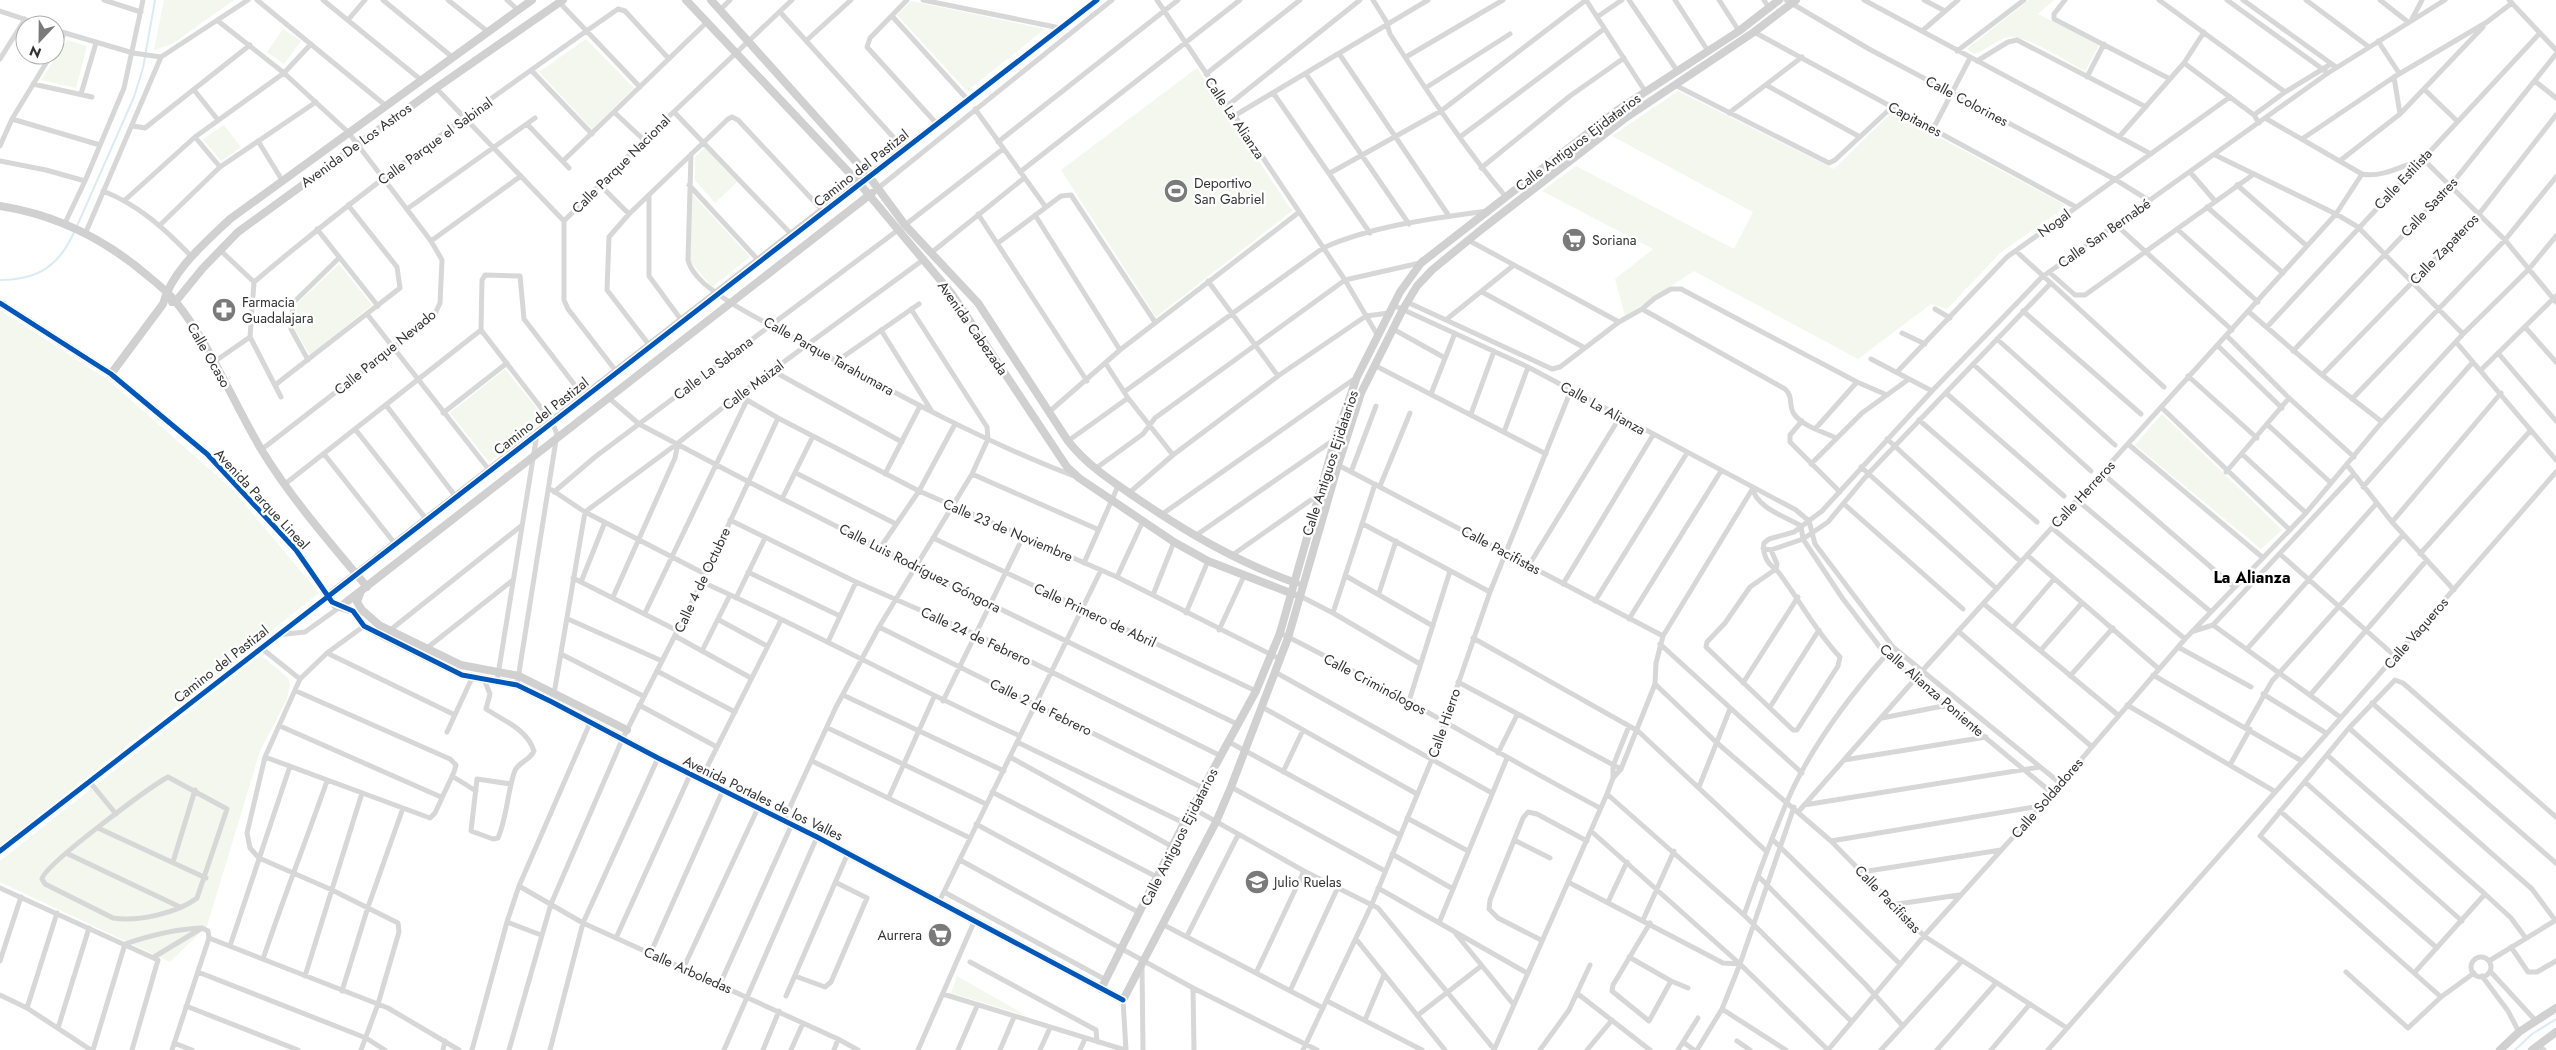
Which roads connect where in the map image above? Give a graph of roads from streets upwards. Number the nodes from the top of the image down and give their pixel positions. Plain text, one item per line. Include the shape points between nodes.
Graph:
1 (104, 0) edge
2 (143, 0) edge
3 (248, 0) edge
4 (257, 0) edge
5 (323, 0) edge
6 (364, 0) edge
7 (383, 0) edge
8 (448, 0) edge
9 (507, 0) edge
10 (532, 0) edge
11 (686, 0) edge
12 (711, 0) edge
13 (730, 0) edge
14 (792, 0) edge
15 (851, 0) edge
16 (907, 0) edge
17 (923, 0) edge
18 (1097, 0) edge
19 (1112, 0) edge
20 (1157, 0) edge
21 (1178, 0) edge
22 (1240, 0) edge
23 (1300, 0) edge
24 (1360, 0) edge
25 (1373, 0) edge
26 (1427, 0) edge
27 (1502, 0) edge
28 (1586, 0) edge
29 (1622, 0) edge
30 (1629, 0) edge
31 (1675, 0) edge
32 (1719, 0) edge
33 (1764, 0) edge
34 (1779, 0) edge
35 (1864, 0) edge
36 (1924, 0) edge
37 (1958, 0) edge
38 (2024, 0) edge
39 (2065, 0) edge
40 (2159, 0) edge
41 (2227, 0) edge
42 (2243, 0) edge
43 (2306, 0) edge
44 (2380, 0) edge
45 (2422, 0) edge
46 (2445, 0) edge
47 (561, 1) edge
48 (1791, 1) edge
49 (943, 2) edge
50 (2510, 2) edge
51 (1769, 8) junction
52 (518, 10) junction
53 (720, 10) junction
54 (0, 11) edge
55 (1164, 11) junction
56 (1945, 11) junction
57 (141, 12) junction
58 (780, 12) junction
59 (15, 16) edge
60 (892, 16) junction
61 (1597, 17) junction
62 (218, 20) junction
63 (348, 20) junction
64 (2410, 21) junction
65 (707, 22) junction
66 (2487, 22) junction
67 (1387, 27) junction
68 (1060, 28) junction
69 (1604, 28) junction
70 (1739, 30) junction
71 (487, 31) junction
72 (1922, 31) junction
73 (587, 32) junction
74 (1754, 32) junction
75 (2204, 32) junction
76 (65, 33) edge
77 (2540, 33) junction
78 (1510, 34) dead end
79 (15, 35) edge
80 (807, 40) junction
81 (2378, 41) junction
82 (749, 42) junction
83 (96, 43) junction
84 (1184, 43) junction
85 (311, 44) junction
86 (2104, 44) junction
87 (250, 45) junction
88 (2369, 47) junction
89 (1957, 50) junction
90 (2556, 50) edge
91 (1708, 52) junction
92 (135, 54) junction
93 (736, 54) junction
94 (2556, 54) edge
95 (1340, 55) junction
96 (451, 56) junction
97 (161, 57) junction
98 (1406, 57) junction
99 (1802, 57) junction
100 (1624, 58) junction
101 (1970, 58) junction
102 (0, 59) edge
103 (669, 59) junction
104 (1977, 61) junction
105 (2184, 63) junction
106 (46, 65) edge
107 (2334, 66) junction
108 (532, 71) junction
109 (2326, 71) junction
110 (1678, 72) junction
111 (284, 73) junction
112 (2399, 73) junction
113 (1206, 74) junction
114 (1306, 74) junction
115 (2394, 76) junction
116 (2086, 77) junction
117 (420, 79) junction
118 (2170, 79) junction
119 (2535, 82) junction
120 (34, 84) junction
121 (1675, 85) junction
122 (1766, 85) junction
123 (640, 87) junction
124 (1426, 87) junction
125 (436, 88) junction
126 (194, 90) junction
127 (2425, 90) junction
128 (1645, 92) junction
129 (2285, 92) junction
130 (1953, 93) junction
131 (81, 94) junction
132 (1274, 94) junction
133 (92, 97) dead end
134 (2230, 97) junction
135 (2556, 98) edge
136 (967, 99) junction
137 (316, 102) junction
138 (385, 105) junction
139 (1227, 106) junction
140 (1892, 107) junction
141 (2146, 107) junction
142 (975, 109) junction
143 (614, 112) junction
144 (674, 112) junction
145 (1441, 112) junction
146 (1729, 113) junction
147 (2400, 114) junction
148 (2254, 115) junction
149 (2556, 115) edge
150 (1234, 116) junction
151 (466, 117) junction
152 (535, 118) dead end
153 (2265, 118) junction
154 (12, 119) junction
155 (218, 120) junction
156 (2457, 121) junction
157 (936, 123) junction
158 (2259, 123) junction
159 (527, 124) junction
160 (132, 126) junction
161 (1933, 129) junction
162 (348, 132) junction
163 (592, 134) junction
164 (1396, 136) junction
165 (195, 137) junction
166 (1860, 137) junction
167 (2119, 137) junction
168 (1460, 138) junction
169 (2302, 139) junction
170 (258, 140) junction
171 (644, 140) junction
172 (704, 141) junction
173 (837, 141) junction
174 (998, 142) junction
175 (100, 145) junction
176 (358, 145) junction
177 (0, 146) edge
178 (495, 147) junction
179 (1003, 149) junction
180 (828, 150) junction
181 (904, 150) junction
182 (690, 154) junction
183 (2151, 154) junction
184 (1362, 155) junction
185 (2216, 155) junction
186 (2423, 159) junction
187 (2341, 160) junction
188 (0, 161) edge
189 (563, 161) junction
190 (220, 168) junction
191 (569, 168) dead end
192 (1481, 168) junction
193 (1020, 172) junction
194 (2190, 172) junction
195 (1330, 173) junction
196 (2254, 174) junction
197 (2362, 174) junction
198 (868, 175) junction
199 (521, 176) junction
200 (2556, 177) edge
201 (383, 178) junction
202 (1024, 178) junction
203 (282, 180) junction
204 (2116, 180) junction
205 (85, 181) junction
206 (859, 183) junction
207 (600, 185) junction
208 (689, 185) junction
209 (2236, 185) junction
210 (2450, 186) junction
211 (878, 189) junction
212 (103, 191) junction
213 (870, 195) junction
214 (649, 196) junction
215 (1506, 197) junction
216 (125, 200) junction
217 (2150, 201) junction
218 (2215, 201) junction
219 (348, 205) junction
220 (0, 206) edge
221 (1045, 206) junction
222 (2076, 207) junction
223 (2207, 207) junction
224 (408, 209) junction
225 (823, 211) junction
226 (1487, 211) junction
227 (1298, 213) junction
228 (629, 214) junction
229 (978, 214) junction
230 (2336, 214) junction
231 (2479, 214) junction
232 (1034, 215) junction
233 (1449, 216) junction
234 (564, 221) junction
235 (67, 224) junction
236 (1408, 224) junction
237 (2115, 224) junction
238 (160, 225) junction
239 (902, 227) junction
240 (2358, 227) junction
241 (317, 229) junction
242 (2177, 229) junction
243 (84, 231) junction
244 (1370, 233) junction
245 (792, 235) junction
246 (2556, 236) edge
247 (432, 240) junction
248 (1468, 240) junction
249 (2505, 240) junction
250 (998, 243) junction
251 (2307, 246) junction
252 (1323, 248) junction
253 (220, 250) junction
254 (2016, 251) junction
255 (932, 252) junction
256 (2146, 252) junction
257 (2385, 254) junction
258 (192, 257) junction
259 (339, 258) junction
260 (923, 260) junction
261 (759, 261) junction
262 (1421, 263) junction
263 (1514, 265) junction
264 (2529, 269) junction
265 (2049, 272) junction
266 (2283, 273) junction
267 (2042, 277) junction
268 (1345, 280) junction
269 (1208, 281) junction
270 (254, 282) junction
271 (2412, 282) junction
272 (2050, 284) junction
273 (166, 291) junction
274 (1482, 292) junction
275 (717, 293) junction
276 (2555, 299) edge
277 (176, 301) junction
278 (2258, 302) junction
279 (0, 303) edge
280 (732, 303) junction
281 (163, 304) junction
282 (919, 304) dead end
283 (1393, 305) junction
284 (378, 306) junction
285 (1405, 306) junction
286 (2437, 308) junction
287 (911, 309) junction
288 (1642, 309) junction
289 (1935, 309) dead end
290 (2023, 311) junction
291 (2249, 312) junction
292 (1389, 313) junction
293 (367, 314) junction
294 (1232, 314) junction
295 (1366, 316) junction
296 (1950, 318) junction
297 (1446, 319) junction
298 (682, 321) junction
299 (1155, 322) junction
300 (1619, 322) junction
301 (770, 325) junction
302 (2266, 327) junction
303 (2525, 327) junction
304 (1392, 329) junction
305 (481, 330) junction
306 (881, 330) junction
307 (2232, 330) junction
308 (1455, 333) junction
309 (1902, 333) dead end
310 (2463, 334) junction
311 (1378, 336) junction
312 (2227, 336) junction
313 (250, 337) junction
314 (1997, 339) junction
315 (2456, 342) junction
316 (808, 344) junction
317 (1925, 344) junction
318 (650, 346) junction
319 (2218, 346) junction
320 (392, 347) junction
321 (1254, 347) junction
322 (1585, 348) junction
323 (1120, 350) junction
324 (1494, 351) junction
325 (2293, 351) junction
326 (2498, 353) junction
327 (1445, 358) junction
328 (1871, 359) dead end
329 (308, 360) junction
330 (837, 361) junction
331 (214, 362) junction
332 (2473, 362) junction
333 (2556, 362) edge
334 (506, 363) junction
335 (1106, 364) junction
336 (1973, 364) junction
337 (1374, 365) junction
338 (1528, 367) junction
339 (2481, 370) junction
340 (773, 371) junction
341 (616, 372) junction
342 (1898, 372) junction
343 (111, 374) junction
344 (2322, 375) junction
345 (1278, 376) junction
346 (2188, 376) junction
347 (1357, 377) junction
348 (1909, 378) junction
349 (417, 380) junction
350 (1087, 381) junction
351 (1857, 382) junction
352 (276, 385) junction
353 (2164, 387) dead end
354 (1571, 390) junction
355 (1932, 391) junction
356 (1124, 392) junction
357 (1946, 393) junction
358 (2502, 393) junction
359 (740, 394) junction
360 (1431, 394) junction
361 (1887, 396) junction
362 (281, 397) dead end
363 (584, 397) junction
364 (609, 398) junction
365 (1128, 398) junction
366 (2289, 398) junction
367 (2352, 399) junction
368 (747, 400) junction
369 (386, 405) junction
370 (920, 406) junction
371 (1376, 406) dead end
372 (2161, 407) junction
373 (2282, 408) junction
374 (932, 412) junction
375 (1049, 412) junction
376 (443, 413) junction
377 (1410, 414) dead end
378 (1470, 414) junction
379 (2140, 414) dead end
380 (1620, 417) junction
381 (778, 418) junction
382 (1920, 420) junction
383 (1802, 421) junction
384 (2556, 421) edge
385 (552, 422) junction
386 (2382, 422) junction
387 (639, 424) junction
388 (955, 424) junction
389 (2268, 425) junction
390 (1149, 426) junction
391 (1816, 428) junction
392 (355, 429) junction
393 (2531, 430) junction
394 (1504, 432) junction
395 (537, 434) junction
396 (1652, 435) junction
397 (813, 436) junction
398 (1836, 438) junction
399 (2257, 438) junction
400 (557, 439) junction
401 (988, 439) junction
402 (1335, 439) junction
403 (1887, 439) junction
404 (1068, 441) junction
405 (902, 442) junction
406 (678, 444) junction
407 (2128, 444) junction
408 (2115, 445) dead end
409 (1895, 446) junction
410 (261, 450) junction
411 (324, 454) junction
412 (1546, 454) junction
413 (1687, 454) junction
414 (2242, 454) junction
415 (1173, 455) junction
416 (534, 456) junction
417 (2354, 457) junction
418 (2556, 460) edge
419 (716, 464) junction
420 (1811, 464) junction
421 (1338, 465) junction
422 (2347, 465) junction
423 (1861, 467) junction
424 (1095, 470) junction
425 (490, 471) junction
426 (1721, 471) junction
427 (2091, 471) dead end
428 (1352, 472) junction
429 (2226, 472) junction
430 (2556, 472) edge
431 (796, 473) junction
432 (2102, 473) junction
433 (885, 474) junction
434 (972, 474) junction
435 (1868, 474) junction
436 (2354, 474) junction
437 (1079, 478) junction
438 (747, 481) junction
439 (2331, 483) junction
440 (285, 484) junction
441 (1378, 485) junction
442 (1118, 486) junction
443 (549, 487) junction
444 (2363, 487) junction
445 (1753, 488) junction
446 (919, 491) junction
447 (554, 492) junction
448 (1840, 492) junction
449 (1129, 493) junction
450 (1319, 495) junction
451 (2064, 496) dead end
452 (456, 497) junction
453 (782, 499) junction
454 (1110, 499) junction
455 (2077, 500) junction
456 (1844, 504) junction
457 (2376, 504) junction
458 (953, 506) junction
459 (585, 512) junction
460 (2306, 513) junction
461 (1161, 515) junction
462 (427, 520) junction
463 (730, 520) junction
464 (1142, 521) junction
465 (1809, 521) junction
466 (605, 522) junction
467 (2037, 522) dead end
468 (2392, 522) junction
469 (896, 524) junction
470 (1363, 524) junction
471 (522, 526) junction
472 (1802, 526) junction
473 (2052, 528) junction
474 (1097, 529) junction
475 (2290, 530) junction
476 (1811, 534) junction
477 (2403, 535) junction
478 (1194, 536) junction
479 (1023, 537) junction
480 (765, 538) junction
481 (933, 538) junction
482 (637, 539) junction
483 (1803, 539) junction
484 (1396, 541) junction
485 (1174, 542) junction
486 (396, 545) junction
487 (880, 548) junction
488 (1763, 548) junction
489 (1771, 550) junction
490 (1505, 552) junction
491 (2420, 554) junction
492 (2027, 555) junction
493 (2281, 555) junction
494 (1230, 556) junction
495 (670, 557) junction
496 (2262, 557) junction
497 (1208, 561) junction
498 (2426, 561) junction
499 (2021, 562) junction
500 (1084, 563) junction
501 (1529, 564) junction
502 (915, 565) junction
503 (1776, 569) junction
504 (1101, 570) junction
505 (1450, 570) junction
506 (748, 572) junction
507 (1006, 572) junction
508 (705, 574) junction
509 (357, 575) junction
510 (1244, 576) junction
511 (1346, 576) junction
512 (1117, 577) junction
513 (573, 578) junction
514 (2054, 579) junction
515 (514, 580) junction
516 (2309, 580) junction
517 (581, 582) junction
518 (702, 582) junction
519 (856, 582) junction
520 (1293, 582) junction
521 (1563, 584) junction
522 (1303, 585) junction
523 (2234, 586) junction
524 (364, 589) junction
525 (1997, 589) junction
526 (2454, 590) junction
527 (1490, 592) junction
528 (1290, 593) junction
529 (1379, 593) junction
530 (730, 595) junction
531 (1153, 595) junction
532 (328, 596) junction
533 (1300, 596) junction
534 (613, 597) junction
535 (1798, 597) junction
536 (736, 598) junction
537 (895, 599) junction
538 (1595, 601) junction
539 (2082, 603) junction
540 (990, 604) junction
541 (1984, 604) junction
542 (2338, 605) junction
543 (340, 607) junction
544 (1082, 609) junction
545 (1962, 609) dead end
546 (1186, 612) junction
547 (2211, 612) junction
548 (645, 613) junction
549 (1333, 613) junction
550 (840, 616) junction
551 (568, 619) junction
552 (1629, 619) junction
553 (719, 620) junction
554 (781, 620) junction
555 (2213, 625) junction
556 (364, 626) junction
557 (1433, 626) junction
558 (879, 627) junction
559 (2013, 627) junction
560 (2113, 628) junction
561 (389, 629) junction
562 (1219, 630) junction
563 (1819, 630) junction
564 (2365, 630) junction
565 (1958, 631) junction
566 (2194, 631) junction
567 (677, 633) junction
568 (1280, 633) junction
569 (977, 634) junction
570 (276, 635) junction
571 (1663, 636) junction
572 (385, 638) junction
573 (1288, 638) junction
574 (1473, 638) junction
575 (2185, 639) junction
576 (1067, 640) junction
577 (828, 642) junction
578 (1660, 644) junction
579 (768, 646) junction
580 (260, 647) junction
581 (2178, 647) junction
582 (427, 648) junction
583 (2247, 649) junction
584 (2041, 650) junction
585 (702, 651) junction
586 (328, 653) junction
587 (562, 654) junction
588 (1272, 655) junction
589 (1886, 655) junction
590 (2396, 657) junction
591 (862, 659) junction
592 (1280, 659) junction
593 (662, 661) junction
594 (1420, 664) junction
595 (2159, 668) junction
596 (960, 669) junction
597 (1923, 670) junction
598 (499, 671) junction
599 (657, 671) junction
600 (1052, 672) junction
601 (1275, 672) junction
602 (2279, 672) junction
603 (2154, 675) junction
604 (519, 676) junction
605 (2070, 676) junction
606 (472, 678) junction
607 (751, 678) junction
608 (1915, 678) junction
609 (300, 679) junction
610 (484, 680) junction
611 (498, 681) junction
612 (1458, 682) junction
613 (1744, 683) junction
614 (1655, 684) junction
615 (517, 685) junction
616 (2251, 687) dead end
617 (296, 691) junction
618 (1256, 691) junction
619 (554, 694) junction
620 (2263, 694) junction
621 (2311, 694) junction
622 (843, 695) junction
623 (643, 696) junction
624 (934, 698) junction
625 (1409, 701) junction
626 (943, 702) junction
627 (2372, 703) junction
628 (1036, 704) junction
629 (639, 705) junction
630 (1948, 705) junction
631 (2127, 705) junction
632 (1262, 707) junction
633 (1770, 707) junction
634 (1730, 709) junction
635 (735, 712) junction
636 (1517, 714) junction
637 (455, 715) junction
638 (2118, 715) junction
639 (2340, 717) junction
640 (1881, 718) junction
641 (1445, 722) junction
642 (590, 723) junction
643 (1239, 725) junction
644 (280, 726) junction
645 (1629, 726) junction
646 (828, 728) junction
647 (2248, 728) junction
648 (2349, 728) junction
649 (627, 730) junction
650 (1303, 730) junction
651 (919, 731) junction
652 (1638, 731) junction
653 (447, 732) dead end
654 (2326, 734) junction
655 (1020, 736) junction
656 (1986, 738) junction
657 (622, 740) junction
658 (1018, 742) junction
659 (1229, 742) junction
660 (1716, 742) junction
661 (2092, 746) junction
662 (717, 747) junction
663 (1244, 750) junction
664 (1498, 753) junction
665 (2327, 755) junction
666 (1222, 756) junction
667 (265, 757) junction
668 (1010, 757) junction
669 (658, 758) junction
670 (1507, 758) junction
671 (1432, 759) junction
672 (812, 760) junction
673 (1843, 760) junction
674 (2302, 761) junction
675 (904, 764) junction
676 (2230, 765) junction
677 (290, 766) junction
678 (1613, 766) junction
679 (2040, 767) junction
680 (1621, 769) junction
681 (2025, 770) junction
682 (1004, 771) junction
683 (1283, 772) junction
684 (1802, 773) junction
685 (690, 774) junction
686 (452, 776) junction
687 (1613, 778) junction
688 (701, 779) junction
689 (89, 781) junction
690 (328, 781) junction
691 (2305, 782) junction
692 (2060, 783) junction
693 (512, 784) junction
694 (1231, 787) junction
695 (1699, 787) junction
696 (1203, 788) junction
697 (195, 790) junction
698 (722, 790) junction
699 (476, 791) junction
700 (2274, 791) junction
701 (992, 792) junction
702 (362, 793) junction
703 (1492, 793) junction
704 (2052, 793) junction
705 (1417, 794) junction
706 (1607, 794) junction
707 (441, 797) junction
708 (889, 797) junction
709 (1786, 803) junction
710 (986, 804) junction
711 (1804, 805) junction
712 (2041, 806) junction
713 (403, 808) junction
714 (758, 808) junction
715 (1192, 808) junction
716 (1600, 808) junction
717 (1797, 809) junction
718 (2280, 811) junction
719 (116, 814) junction
720 (2556, 817) edge
721 (1407, 818) junction
722 (784, 820) junction
723 (1184, 822) junction
724 (1216, 822) junction
725 (792, 824) junction
726 (976, 824) junction
727 (98, 828) junction
728 (1591, 831) junction
729 (1238, 835) junction
730 (1400, 835) junction
731 (817, 836) junction
732 (970, 838) junction
733 (1514, 840) junction
734 (1773, 840) junction
735 (1831, 840) junction
736 (1587, 841) junction
737 (1173, 846) junction
738 (1781, 847) junction
739 (2001, 850) junction
740 (0, 851) edge
741 (1468, 851) junction
742 (1674, 851) junction
743 (1767, 852) junction
744 (848, 853) junction
745 (66, 854) junction
746 (1392, 854) junction
747 (260, 858) junction
748 (1550, 858) dead end
749 (960, 860) junction
750 (173, 862) junction
751 (1627, 862) junction
752 (2556, 864) edge
753 (1304, 871) junction
754 (1385, 871) junction
755 (293, 872) junction
756 (1862, 872) junction
757 (1157, 877) junction
758 (1759, 877) junction
759 (206, 878) junction
760 (1568, 882) junction
761 (836, 883) junction
762 (1768, 885) junction
763 (519, 886) junction
764 (1338, 887) junction
765 (0, 888) edge
766 (1378, 888) junction
767 (1656, 888) junction
768 (1453, 889) junction
769 (332, 890) junction
770 (944, 892) junction
771 (2485, 894) junction
772 (1959, 895) junction
773 (21, 897) junction
774 (939, 902) junction
775 (1608, 902) junction
776 (551, 904) junction
777 (1372, 904) junction
778 (1891, 905) junction
779 (368, 906) junction
780 (180, 907) junction
781 (57, 913) junction
782 (1140, 913) junction
783 (1744, 915) junction
784 (1643, 920) junction
785 (2556, 920) edge
786 (2462, 921) junction
787 (507, 922) junction
788 (974, 922) junction
789 (583, 923) junction
790 (1440, 923) junction
791 (1650, 923) junction
792 (1161, 924) junction
793 (1753, 924) junction
794 (89, 928) junction
795 (202, 928) junction
796 (1454, 932) junction
797 (541, 935) junction
798 (1187, 936) junction
799 (1924, 936) junction
800 (2525, 937) junction
801 (209, 938) junction
802 (616, 938) junction
803 (1356, 939) junction
804 (1541, 940) junction
805 (125, 944) junction
806 (230, 946) junction
807 (2511, 946) junction
808 (1122, 948) junction
809 (2437, 948) junction
810 (650, 954) junction
811 (154, 957) junction
812 (1629, 957) junction
813 (263, 959) junction
814 (1142, 960) junction
815 (2490, 961) junction
816 (2556, 961) edge
817 (0, 962) edge
818 (970, 962) dead end
819 (1961, 962) junction
820 (1740, 964) junction
821 (1900, 964) junction
822 (1590, 965) dead end
823 (1480, 967) junction
824 (683, 968) junction
825 (2490, 971) junction
826 (198, 972) junction
827 (2346, 972) dead end
828 (2416, 972) junction
829 (1256, 973) junction
830 (2474, 973) junction
831 (1527, 974) junction
832 (1384, 975) junction
833 (305, 976) junction
834 (795, 976) junction
835 (2482, 976) junction
836 (1106, 980) junction
837 (1671, 981) junction
838 (1996, 983) junction
839 (720, 984) junction
840 (1193, 988) junction
841 (1688, 988) dead end
842 (1101, 989) junction
843 (342, 991) junction
844 (1290, 991) junction
845 (1446, 992) junction
846 (943, 994) junction
847 (1578, 994) junction
848 (0, 995) edge
849 (1874, 995) junction
850 (786, 996) dead end
851 (2442, 997) junction
852 (747, 998) junction
853 (1123, 1000) junction
854 (1327, 1001) junction
855 (2519, 1003) junction
856 (378, 1004) junction
857 (2030, 1004) junction
858 (186, 1006) junction
859 (977, 1006) junction
860 (1514, 1006) junction
861 (27, 1008) junction
862 (1324, 1008) junction
863 (2556, 1008) edge
864 (1722, 1010) junction
865 (779, 1011) junction
866 (2508, 1011) junction
867 (1418, 1015) junction
868 (1014, 1017) junction
869 (1698, 1018) dead end
870 (1365, 1020) junction
871 (1612, 1020) junction
872 (2535, 1020) junction
873 (1851, 1022) junction
874 (803, 1023) junction
875 (1902, 1025) junction
876 (58, 1028) junction
877 (1050, 1028) junction
878 (2067, 1028) junction
879 (2519, 1032) junction
880 (2556, 1032) edge
881 (366, 1038) junction
882 (838, 1039) junction
883 (1085, 1039) junction
884 (444, 1041) junction
885 (1737, 1041) dead end
886 (1097, 1042) junction
887 (1683, 1042) junction
888 (174, 1043) junction
889 (1307, 1044) junction
890 (1643, 1045) junction
891 (1111, 1048) edge
892 (2538, 1048) edge
893 (92, 1050) edge
894 (132, 1050) edge
895 (172, 1050) edge
896 (192, 1050) edge
897 (298, 1050) edge
898 (361, 1050) edge
899 (385, 1050) edge
900 (443, 1050) edge
901 (459, 1050) edge
902 (472, 1050) edge
903 (509, 1050) edge
904 (550, 1050) edge
905 (724, 1050) edge
906 (763, 1050) edge
907 (792, 1050) edge
908 (834, 1050) edge
909 (858, 1050) edge
910 (918, 1050) edge
911 (958, 1050) edge
912 (1000, 1050) edge
913 (1040, 1050) edge
914 (1080, 1050) edge
915 (1126, 1050) edge
916 (1143, 1050) edge
917 (1194, 1050) edge
918 (1303, 1050) edge
919 (1317, 1050) edge
920 (1422, 1050) edge
921 (1445, 1050) edge
922 (1494, 1050) edge
923 (1540, 1050) edge
924 (1587, 1050) edge
925 (1638, 1050) edge
926 (1650, 1050) edge
927 (1678, 1050) edge
928 (1696, 1050) edge
929 (1750, 1050) edge
930 (1786, 1050) edge
931 (1828, 1050) edge
932 (1881, 1050) edge
933 (1937, 1050) edge
934 (1990, 1050) edge
935 (2048, 1050) edge
936 (2500, 1050) edge

1 - 57 street
2 - 57 street
3 - 62 street
4 - 85 street
5 - 63 street
6 - 63 street
7 - 96 street
8 - 71 street
9 - 52 street
10 - 52 street, Avenida De Los Astros
11 - 65 street, Avenida Cabezada
12 - 53 street, Avenida Cabezada
13 - 53 street
14 - 58 street, Calle Parque Nacional
15 - 80 street
16 - 60 street
17 - 49 street
18 - 68 street, Camino del Pastizal
19 - 142 street, Camino del Pastizal
20 - 55 street, Calle La Alianza
21 - 55 street
22 - 84 street
23 - 113 street
24 - 139 street
25 - 67 street
26 - 67 street
27 - 98 street
28 - 61 street
28 - 145 street
29 - 61 street
30 - 110 street
31 - 91 street
32 - 70 street
33 - 51 street
34 - 51 street, Calle Antiguos Ejidatarios
35 - 72 street
36 - 56 street
37 - 56 street
38 - 89 street
39 - 86 street via 2054,14 2054,19
40 - 75 street
41 - 109 street
42 - 107 street
43 - 88 street
44 - 64 street
45 - 64 street
46 - 64 street, Calle San Bernabé
47 - 73 street
47 - 125 street, Avenida De Los Astros
48 - 74 street, Calle Antiguos Ejidatarios
48 - 130 street, Calle Colorines
49 - 68 street
50 - 66 street
50 - 77 street
51 - 70 street, Calle Antiguos Ejidatarios
52 - 71 street, Avenida De Los Astros
53 - 82 street, Avenida Cabezada
54 - 59 street
55 - 84 street, Calle La Alianza
55 - 174 street
56 - 72 street
57 - 92 street
58 - 80 street
58 - 82 street, Calle Parque Nacional
60 - 136 street
60 - 157 street via 870,38 867,47
61 - 69 street
62 - 87 street, Calle Parque Nevado
62 - 97 street
63 - 117 street
64 - 81 street, Calle San Bernabé
65 - 93 street, Avenida Cabezada
65 - 103 street
66 - 112 street
66 - 127 street
67 - 95 street
67 - 98 street
68 - 136 street, Camino del Pastizal
69 - 100 street
69 - 168 street
70 - 91 street, Calle Antiguos Ejidatarios
71 - 96 street, Avenida De Los Astros
72 - 89 street
73 - 103 street, Calle Parque el Sabinal via 621,9
73 - 108 street, Calle Parque el Sabinal
73 - 123 street
74 - 99 street, Capitanes
74 - 121 street, Calle Antiguos Ejidatarios
75 - 105 street
75 - 129 street
76 - 83 street
77 - 90 street
77 - 156 street, Calle Estilista
78 - 124 street
79 - 102 street
80 - 181 street
81 - 88 street, Calle San Bernabé
81 - 112 street
82 - 93 street, Calle Parque Nacional
82 - 173 street, Avenida Cabezada
83 - 92 street
83 - 131 street
84 - 113 street, Calle La Alianza
84 - 193 street
85 - 111 street
85 - 138 street
86 - 116 street
86 - 118 street
87 - 111 street, Calle Parque Nevado
87 - 126 street
88 - 107 street, Calle San Bernabé
89 - 101 street
91 - 110 street, Calle Antiguos Ejidatarios
92 - 97 street
92 - 175 street
93 - 144 street, Calle Parque Nacional
93 - 180 street, Avenida Cabezada
94 - 119 street, Calle Sastres
95 - 114 street
95 - 164 street
96 - 117 street, Avenida De Los Astros
97 - 160 street
98 - 124 street
99 - 122 street
99 - 140 street, Capitanes
100 - 128 street
100 - 192 street via 1570,96
101 - 104 street
101 - 130 street
103 - 123 street
104 - 116 street via 2017,40
104 - 167 street
105 - 118 street
105 - 134 street
106 - 120 street
107 - 109 street, Calle San Bernabé
108 - 151 street, Calle Parque el Sabinal
108 - 163 street
109 - 129 street, Calle San Bernabé
109 - 153 street, Calle San Bernabé
110 - 128 street, Calle Antiguos Ejidatarios
111 - 137 street, Calle Parque Nevado
111 - 155 street
112 - 115 street
113 - 139 street, Calle La Alianza
114 - 132 street
114 - 184 street
115 - 147 street
115 - 169 street
116 - 141 street
117 - 138 street, Avenida De Los Astros
118 - 141 street
119 - 135 street
119 - 210 street, Calle Sastres
120 - 131 street
120 - 154 street
121 - 146 street
121 - 248 street, Calle Antiguos Ejidatarios via 1624,119
122 - 146 street
122 - 166 street
123 - 143 street
124 - 145 street
125 - 151 street
125 - 176 street, Avenida De Los Astros
126 - 155 street
126 - 160 street via 145,128
127 - 147 street
127 - 156 street
128 - 215 street, Calle Antiguos Ejidatarios
129 - 148 street, Calle San Bernabé
130 - 161 street
130 - 204 street, Calle Colorines
131 - 133 street
132 - 150 street
132 - 195 street
134 - 148 street
134 - 183 street, Nogal
136 - 157 street, Camino del Pastizal
137 - 162 street, Calle Parque Nevado
137 - 170 street
138 - 162 street, Avenida De Los Astros
139 - 150 street, Calle La Alianza
140 - 161 street, Capitanes
140 - 166 street
141 - 167 street
142 - 174 street
142 - 211 street, Camino del Pastizal
143 - 163 street
143 - 171 street
144 - 171 street, Calle Parque Nacional
144 - 172 street
145 - 164 street
145 - 168 street
146 - 166 street via 1823,162 1832,163
147 - 187 street
148 - 158 street
149 - 231 street, Calle Zapateros
150 - 227 street, Calle La Alianza
151 - 178 street
151 - 201 street, Calle Parque el Sabinal
152 - 159 street
153 - 158 street, Calle San Bernabé
153 - 169 street
154 - 175 street
154 - 177 street
155 - 165 street
156 - 186 street, Calle Estilista
157 - 181 street, Camino del Pastizal
158 - 185 street, Calle San Bernabé
159 - 178 street
159 - 189 street
160 - 212 street
161 - 222 street, Capitanes
162 - 176 street, Calle Parque Nevado
162 - 203 street, Avenida De Los Astros
163 - 189 street
164 - 184 street
164 - 233 street
165 - 190 street
165 - 216 street
167 - 183 street
168 - 192 street
169 - 187 street
170 - 190 street
170 - 203 street
171 - 207 street, Calle Parque Nacional
172 - 182 street
172 - 225 street via 728,119 738,120
172 - 245 street
173 - 180 street
173 - 198 street, Avenida Cabezada
174 - 179 street
175 - 205 street
176 - 201 street, Calle Parque Nevado
176 - 253 street, Avenida De Los Astros via 238,232
178 - 199 street
178 - 224 street
179 - 193 street
179 - 239 street, Calle La Sabana
180 - 206 street, Avenida Cabezada
181 - 198 street, Camino del Pastizal
182 - 208 street, Calle Parque Tarahumara
182 - 214 street
183 - 204 street, Nogal
184 - 195 street
184 - 236 street
185 - 194 street, Calle San Bernabé
185 - 196 street
186 - 197 street via 2386,172
186 - 210 street
186 - 240 street, Calle Estilista
187 - 197 street
188 - 205 street
189 - 191 street
190 - 238 street
192 - 215 street
193 - 202 street
194 - 217 street, Calle San Bernabé
194 - 218 street
195 - 244 street
196 - 209 street
196 - 230 street
197 - 230 street, Calle Herreros
198 - 206 street, Camino del Pastizal
198 - 211 street, Avenida Cabezada
199 - 234 street
199 - 247 street
200 - 249 street
201 - 219 street, Calle Parque el Sabinal
201 - 224 street, Calle Parque Nevado
202 - 221 street
202 - 229 street
203 - 258 street, Avenida De Los Astros via 241,210
204 - 217 street, Calle Colorines
204 - 222 street, Nogal
205 - 235 street
206 - 213 street, Avenida Cabezada
206 - 225 street, Camino del Pastizal
207 - 228 street
207 - 234 street, Calle Parque Nacional
208 - 261 street
208 - 275 street, Calle Parque Tarahumara via 689,264
209 - 218 street
209 - 251 street
210 - 231 street
210 - 257 street, Calle Sastres
211 - 213 street, Camino del Pastizal
211 - 239 street, Avenida Cabezada
212 - 216 street
212 - 243 street
213 - 239 street, Avenida Cabezada
213 - 280 street, Camino del Pastizal
214 - 228 street
214 - 298 street via 649,276
215 - 226 street, Calle Antiguos Ejidatarios
216 - 238 street
217 - 237 street, Calle San Bernabé
218 - 223 street
219 - 241 street, Calle Parque el Sabinal
219 - 284 street via 399,271 399,291
220 - 235 street, Calle Ocaso
221 - 232 street
221 - 299 street via 1064,194 1074,198
222 - 254 street, Nogal
223 - 242 street
223 - 266 street
224 - 247 street, Calle Parque Nevado
225 - 245 street, Camino del Pastizal
226 - 233 street
226 - 262 street, Calle Antiguos Ejidatarios
227 - 252 street, Calle La Alianza
227 - 269 street
228 - 318 street via 610,237 607,290
229 - 250 street
229 - 255 street
230 - 240 street
230 - 251 street, Calle Herreros
231 - 249 street
231 - 271 street, Calle Zapateros
232 - 250 street
232 - 323 street
233 - 236 street
234 - 341 street, Calle Parque Nacional via 564,300
235 - 243 street, Calle Ocaso
236 - 244 street
237 - 256 street
237 - 265 street, Calle San Bernabé
238 - 258 street
239 - 255 street, Avenida Cabezada
239 - 260 street, Avenida Cabezada
239 - 301 street, Calle La Sabana
240 - 257 street
240 - 302 street, Calle Estilista
241 - 259 street
241 - 270 street, Calle Parque el Sabinal
242 - 256 street
242 - 278 street
243 - 273 street, Calle Ocaso via 132,262
244 - 252 street
245 - 261 street, Camino del Pastizal
246 - 264 street, Calle Soldadores
247 - 320 street, Calle Parque Nevado via 441,257 439,308 434,316
248 - 263 street
248 - 285 street, Calle Antiguos Ejidatarios via 1432,270
249 - 264 street
249 - 286 street
250 - 350 street
251 - 266 street, Calle Herreros
252 - 268 street, Calle La Alianza
252 - 294 street
253 - 270 street
253 - 277 street, Avenida De Los Astros
254 - 267 street
254 - 296 street, Nogal
255 - 375 street, Avenida Cabezada via 978,303
256 - 265 street via 2084,295 2075,294
256 - 307 street
257 - 271 street
257 - 325 street, Calle Sastres
258 - 273 street, Avenida De Los Astros
259 - 284 street
259 - 329 street via 294,302 291,330
260 - 316 street, Calle Maizal
260 - 437 street, Avenida Cabezada via 952,294 1057,454
261 - 275 street, Camino del Pastizal
262 - 268 street
262 - 283 street, Calle Antiguos Ejidatarios
263 - 274 street
263 - 300 street
264 - 276 street
264 - 310 street, Calle Soldadores
265 - 267 street, Calle San Bernabé
266 - 278 street, Calle Herreros
267 - 272 street
267 - 355 street, Calle San Bernabé
268 - 295 street, Calle La Alianza
268 - 321 street
269 - 294 street
269 - 299 street
270 - 313 street
271 - 286 street
271 - 344 street, Calle Zapateros
272 - 290 street, Calle San Bernabé
272 - 353 street
273 - 277 street, Calle Ocaso
273 - 281 street, Avenida De Los Astros
274 - 297 street
274 - 322 street
275 - 280 street, Calle Parque Tarahumara
275 - 298 street, Camino del Pastizal
276 - 303 street
277 - 281 street
277 - 331 street, Calle Ocaso
278 - 291 street, Calle Herreros
279 - 343 street, Avenida Parque Lineal
280 - 301 street, Calle Parque Tarahumara
280 - 364 street, Camino del Pastizal
281 - 343 street, Avenida De Los Astros
282 - 287 street
283 - 285 street, Calle La Alianza
283 - 292 street, Calle Antiguos Ejidatarios
284 - 293 street
285 - 297 street
285 - 304 street, Calle Antiguos Ejidatarios
285 - 308 street, Calle La Alianza
286 - 310 street
286 - 367 street
287 - 306 street
287 - 401 street via 987,427
288 - 300 street
288 - 351 street via 1671,289 1686,290
288 - 383 street via 1785,389 1792,397 1793,412
289 - 296 street
290 - 314 street, Calle San Bernabé
290 - 379 street
291 - 302 street
291 - 307 street, Calle Herreros
292 - 295 street
292 - 311 street, Calle Antiguos Ejidatarios
293 - 320 street
293 - 329 street
294 - 321 street
294 - 356 street
295 - 311 street, Calle La Alianza
295 - 345 street
296 - 317 street, Nogal
297 - 322 street via 1548,368 1560,367
298 - 318 street, Camino del Pastizal
299 - 323 street
300 - 322 street
301 - 316 street, Calle Parque Tarahumara
301 - 387 street, Calle La Sabana
302 - 325 street
303 - 326 street
303 - 333 street
304 - 327 street
304 - 337 street, Calle Antiguos Ejidatarios
305 - 334 street
305 - 349 street
305 - 363 street via 483,277 487,274 519,275 524,318
306 - 330 street
306 - 374 street
307 - 312 street, Calle Herreros
308 - 324 street, Calle La Alianza
308 - 327 street
309 - 317 street
310 - 315 street, Calle Soldadores
311 - 347 street, Calle Antiguos Ejidatarios
312 - 319 street, Calle Herreros
312 - 366 street
313 - 331 street
313 - 352 street
314 - 336 street, Calle San Bernabé
314 - 408 street
315 - 332 street
315 - 386 street, Calle Soldadores
316 - 330 street, Calle Parque Tarahumara
316 - 340 street, Calle Maizal
317 - 342 street, Nogal
318 - 341 street, Camino del Pastizal
319 - 346 street, Calle Herreros
319 - 373 street
320 - 349 street
320 - 410 street, Calle Parque Nevado
321 - 345 street
321 - 390 street via 1155,418
323 - 335 street
324 - 338 street, Calle La Alianza
324 - 378 street
325 - 344 street
326 - 339 street
326 - 384 street
327 - 360 street
328 - 342 street
329 - 352 street
330 - 370 street, Calle Parque Tarahumara
331 - 410 street, Calle Ocaso
332 - 339 street
332 - 444 street
334 - 376 street
334 - 385 street
335 - 350 street
335 - 356 street
336 - 357 street, Calle San Bernabé
336 - 427 street
337 - 360 street
337 - 421 street, Calle Antiguos Ejidatarios
338 - 354 street, Calle La Alianza
338 - 394 street
339 - 358 street
340 - 359 street, Calle Maizal
340 - 405 street
341 - 363 street, Camino del Pastizal
342 - 348 street
343 - 532 street, Avenida Parque Lineal via 207,454 234,481 296,550
344 - 367 street
345 - 415 street
346 - 372 street, Calle Herreros
346 - 399 street
347 - 402 street, Calle Antiguos Ejidatarios
347 - 461 street
348 - 355 street
348 - 361 street
349 - 369 street
349 - 376 street
350 - 375 street
351 - 361 street
351 - 391 street
352 - 362 street
354 - 380 street, Calle La Alianza
354 - 412 street, Calle Hierro
355 - 403 street, Calle San Bernabé
356 - 365 street
357 - 382 street, Calle San Bernabé
357 - 451 street
358 - 393 street
358 - 468 street
359 - 368 street, Calle 23 de Noviembre
359 - 406 street, Calle Maizal
360 - 378 street
361 - 398 street via 1862,413
363 - 385 street, Camino del Pastizal
364 - 387 street, Calle Luis Rodríguez Góngora
364 - 400 street, Camino del Pastizal
365 - 390 street
365 - 404 street
366 - 373 street
366 - 417 street
367 - 386 street
368 - 381 street, Calle 23 de Noviembre
368 - 419 street
369 - 392 street
369 - 452 street
370 - 374 street, Calle Parque Tarahumara
370 - 405 street
371 - 428 street
372 - 407 street, Calle Herreros
372 - 429 street
373 - 389 street
374 - 388 street, Calle Parque Tarahumara
375 - 404 street, Avenida Cabezada
376 - 425 street
377 - 441 street
378 - 394 street
380 - 396 street, Calle La Alianza
380 - 501 street
381 - 397 street, Calle 23 de Noviembre
381 - 438 street, Calle 4 de Octubre
382 - 409 street, Calle San Bernabé
382 - 467 street
383 - 391 street
383 - 420 street via 1790,435 1790,442
385 - 395 street, Camino del Pastizal
385 - 400 street
386 - 417 street, Calle Soldadores
387 - 406 street, Calle Luis Rodríguez Góngora
387 - 447 street, Calle La Sabana
388 - 401 street, Calle Parque Tarahumara
388 - 446 street
389 - 399 street
389 - 439 street
390 - 415 street
390 - 424 street
391 - 398 street
392 - 411 street
392 - 462 street
393 - 418 street
393 - 491 street
394 - 412 street
395 - 416 street
395 - 425 street, Camino del Pastizal
396 - 413 street, Calle La Alianza
396 - 521 street
397 - 431 street
397 - 433 street, Calle 23 de Noviembre
398 - 420 street
399 - 414 street
400 - 416 street, Camino del Pastizal
400 - 443 street
401 - 434 street
401 - 437 street, Calle Parque Tarahumara
402 - 450 street, Calle Antiguos Ejidatarios
402 - 478 street
403 - 409 street
403 - 423 street, Calle San Bernabé
404 - 424 street, Avenida Cabezada
405 - 433 street
406 - 419 street, Calle Luis Rodríguez Góngora
406 - 459 street, Calle Maizal
406 - 482 street via 675,458
407 - 432 street, Calle Herreros
407 - 496 street
409 - 435 street, Calle San Bernabé
409 - 499 street
410 - 440 street, Calle Ocaso
411 - 440 street
411 - 486 street
412 - 490 street, Calle Hierro
413 - 426 street, Calle La Alianza
413 - 538 street
414 - 429 street
414 - 460 street
415 - 449 street
416 - 471 street
416 - 524 street, Camino del Pastizal
417 - 422 street, Calle Soldadores
419 - 438 street, Calle Luis Rodríguez Góngora
419 - 495 street
420 - 448 street
421 - 428 street, Calle Pacifistas
421 - 522 street, Calle Antiguos Ejidatarios
422 - 436 street
422 - 439 street, Calle Soldadores
423 - 435 street
423 - 448 street, Calle San Bernabé
424 - 442 street, Avenida Cabezada
425 - 452 street, Camino del Pastizal
426 - 445 street, Calle La Alianza
426 - 552 street
428 - 441 street, Calle Pacifistas
429 - 475 street
430 - 526 street, Calle Vaqueros
431 - 453 street
431 - 469 street
432 - 455 street, Calle Herreros
432 - 523 street
433 - 446 street, Calle 23 de Noviembre
434 - 458 street
434 - 474 street
435 - 456 street, Calle San Bernabé
435 - 525 street
436 - 444 street
436 - 493 street, Calle Soldadores
437 - 454 street, Avenida Cabezada
438 - 453 street, Calle Luis Rodríguez Góngora
438 - 463 street, Calle 4 de Octubre
439 - 460 street, Calle Soldadores
440 - 509 street, Calle Ocaso
441 - 470 street
441 - 490 street, Calle Pacifistas
442 - 449 street, Avenida Cabezada
442 - 454 street
443 - 447 street
443 - 604 street
444 - 457 street
445 - 465 street, Calle La Alianza via 1796,510
445 - 472 street via 1755,498 1761,503
445 - 571 street
446 - 458 street, Calle 23 de Noviembre
446 - 469 street
447 - 459 street
448 - 465 street, Calle San Bernabé
449 - 461 street, Avenida Cabezada
450 - 494 street
450 - 520 street, Calle Antiguos Ejidatarios
452 - 462 street, Camino del Pastizal
453 - 487 street, Calle Luis Rodríguez Góngora
454 - 464 street, Avenida Cabezada
454 - 474 street
455 - 473 street, Calle Herreros
455 - 547 street
456 - 476 street, Calle San Bernabé via 1828,522
456 - 545 street
457 - 468 street
457 - 516 street
458 - 479 street, Calle 23 de Noviembre
458 - 481 street
459 - 466 street
459 - 513 street
460 - 475 street, Calle Soldadores
461 - 478 street, Avenida Cabezada
462 - 486 street, Camino del Pastizal
463 - 480 street, Calle 24 de Febrero
463 - 508 street, Calle 4 de Octubre
464 - 485 street, Avenida Cabezada
464 - 512 street
465 - 472 street, Calle San Bernabé
465 - 476 street
466 - 482 street
466 - 517 street
468 - 477 street
469 - 487 street
470 - 484 street
470 - 511 street
471 - 515 street
471 - 561 street
472 - 483 street, Calle Alianza Poniente
472 - 488 street, Calle San Bernabé via 1787,535 1769,539
473 - 492 street, Calle Herreros
473 - 575 street
474 - 500 street
475 - 496 street, Calle Soldadores
476 - 483 street, Calle San Bernabé
476 - 597 street, Calle Alianza Poniente via 1879,631
477 - 491 street
477 - 542 street
478 - 494 street, Avenida Cabezada
479 - 500 street, Calle 23 de Noviembre
479 - 507 street
480 - 506 street
480 - 519 street, Calle 24 de Febrero
481 - 502 street
481 - 507 street, Calle Primero de Abril
482 - 495 street
482 - 534 street
483 - 489 street, Calle San Bernabé
483 - 589 street, Calle Alianza Poniente
484 - 505 street
484 - 529 street
485 - 497 street, Avenida Cabezada
485 - 531 street
486 - 509 street, Camino del Pastizal
487 - 502 street, Calle Luis Rodríguez Góngora
488 - 489 street
488 - 503 street via 1768,562
489 - 503 street
490 - 501 street, Calle Pacifistas
490 - 527 street, Calle Hierro
491 - 498 street
492 - 499 street, Calle Herreros
492 - 514 street
493 - 516 street
493 - 555 street, Calle Soldadores
494 - 520 street, Avenida Cabezada
495 - 508 street
495 - 548 street
496 - 523 street, Calle Soldadores
497 - 510 street, Avenida Cabezada
497 - 546 street
498 - 526 street
498 - 564 street
499 - 525 street, Calle Herreros
500 - 504 street, Calle 23 de Noviembre
501 - 521 street, Calle Pacifistas
502 - 537 street
502 - 540 street, Calle Luis Rodríguez Góngora
503 - 535 street
503 - 613 street via 1750,586 1725,624 1706,642 1706,647
504 - 512 street, Calle 23 de Noviembre
504 - 544 street
505 - 527 street
505 - 557 street
506 - 536 street
506 - 550 street
507 - 540 street
507 - 544 street, Calle Primero de Abril
508 - 518 street, Calle 4 de Octubre
509 - 524 street, Calle Ocaso
509 - 532 street, Camino del Pastizal
510 - 528 street, Avenida Cabezada
510 - 562 street
511 - 529 street
511 - 549 street
512 - 531 street, Calle 23 de Noviembre
513 - 517 street
513 - 551 street
514 - 539 street
514 - 559 street
515 - 582 street
515 - 598 street
516 - 542 street
516 - 583 street
517 - 534 street
518 - 530 street
518 - 567 street, Calle 4 de Octubre
519 - 537 street, Calle 24 de Febrero
519 - 550 street
520 - 522 street, Avenida Cabezada
520 - 528 street, Calle Antiguos Ejidatarios
521 - 538 street, Calle Pacifistas
522 - 533 street, Calle Antiguos Ejidatarios
523 - 547 street, Calle Soldadores
524 - 543 street, Camino del Pastizal
524 - 561 street via 357,602 362,610
525 - 541 street, Calle Herreros
526 - 590 street, Calle Vaqueros
527 - 574 street, Calle Hierro
528 - 533 street, Avenida Cabezada
528 - 568 street, Calle Antiguos Ejidatarios
529 - 557 street
530 - 536 street
530 - 553 street
531 - 546 street, Calle 23 de Noviembre
532 - 543 street, Avenida Portales de los Valles
532 - 570 street, Camino del Pastizal
533 - 549 street
533 - 573 street, Calle Antiguos Ejidatarios
534 - 548 street
535 - 563 street
535 - 613 street
536 - 554 street
537 - 558 street
537 - 569 street, Calle 24 de Febrero
538 - 552 street, Calle Pacifistas
539 - 560 street
539 - 584 street
540 - 569 street
540 - 576 street, Calle Luis Rodríguez Góngora
541 - 559 street
541 - 565 street, Calle Herreros
542 - 564 street
542 - 602 street
543 - 556 street, Avenida Portales de los Valles via 353,611
543 - 570 street via 305,632
544 - 576 street
544 - 618 street, Calle Primero de Abril
546 - 562 street, Calle 23 de Noviembre
547 - 566 street, Calle Soldadores
548 - 567 street
549 - 594 street
550 - 577 street
551 - 587 street
551 - 593 street
552 - 571 street, Calle Pacifistas
553 - 579 street
553 - 585 street
554 - 577 street
554 - 579 street
555 - 566 street, Calle Soldadores
555 - 583 street
556 - 572 street, Avenida Portales de los Valles
556 - 586 street
557 - 594 street
558 - 591 street
558 - 596 street, Calle 2 de Febrero
559 - 584 street
560 - 595 street
560 - 605 street
561 - 572 street
561 - 582 street
562 - 588 street, Calle 23 de Noviembre
563 - 633 street
563 - 633 street via 1840,661 1800,728 1794,730
564 - 590 street
564 - 621 street
565 - 597 street, Calle Herreros
565 - 661 street
566 - 575 street, Calle Soldadores
567 - 585 street
567 - 593 street, Calle 4 de Octubre
568 - 573 street, Calle Criminólogos
568 - 588 street, Calle Antiguos Ejidatarios
569 - 596 street
569 - 600 street, Calle 24 de Febrero
570 - 580 street, Camino del Pastizal
571 - 578 street
572 - 606 street, Avenida Portales de los Valles
573 - 592 street, Calle Antiguos Ejidatarios
573 - 625 street, Calle Criminólogos
574 - 612 street, Calle Hierro
574 - 645 street
575 - 581 street, Calle Soldadores
576 - 600 street
576 - 643 street, Calle Luis Rodríguez Góngora
577 - 591 street
578 - 614 street
578 - 634 street
579 - 607 street
580 - 609 street
580 - 689 street, Camino del Pastizal
581 - 595 street, Calle Soldadores
581 - 616 street
582 - 598 street via 461,665
583 - 602 street
584 - 605 street
585 - 607 street
586 - 609 street
586 - 637 street
587 - 619 street
587 - 623 street
588 - 592 street, Calle 23 de Noviembre
588 - 618 street, Calle Antiguos Ejidatarios
589 - 608 street, Calle Alianza Poniente
589 - 684 street via 1829,726
590 - 639 street, Calle Vaqueros
591 - 622 street
591 - 624 street
592 - 601 street, Calle Antiguos Ejidatarios
593 - 599 street, Calle 4 de Octubre
594 - 625 street
595 - 603 street, Calle Soldadores
596 - 626 street
596 - 628 street, Calle 2 de Febrero
597 - 608 street, Calle Herreros
597 - 679 street, Calle Alianza Poniente
598 - 604 street
598 - 611 street
599 - 623 street, Calle 4 de Octubre
599 - 635 street
600 - 628 street
600 - 666 street, Calle 24 de Febrero
601 - 632 street, Calle Antiguos Ejidatarios
601 - 671 street
602 - 620 street
602 - 621 street
603 - 631 street, Calle Soldadores
603 - 647 street
604 - 615 street
604 - 619 street
605 - 638 street
606 - 610 street, Avenida Portales de los Valles
606 - 637 street
607 - 635 street
608 - 630 street, Calle Alianza Poniente
608 - 640 street, Calle Herreros
609 - 617 street
610 - 611 street, Avenida Portales de los Valles
610 - 693 street via 490,694 486,709 512,724 533,747 531,756 517,766
611 - 615 street, Avenida Portales de los Valles
612 - 636 street
612 - 641 street, Calle Hierro
613 - 633 street
614 - 652 street
614 - 660 street, Calle Pacifistas
615 - 642 street, Avenida Portales de los Valles
617 - 644 street
617 - 686 street via 450,759 456,765
618 - 643 street, Calle Antiguos Ejidatarios
619 - 649 street
620 - 647 street
620 - 654 street
621 - 639 street
622 - 646 street
622 - 651 street
623 - 629 street, Calle 4 de Octubre
624 - 626 street
624 - 651 street
625 - 641 street, Calle Criminólogos
626 - 655 street
627 - 648 street
627 - 720 street via 2396,680 2403,684
627 - 752 street
628 - 655 street
628 - 696 street, Calle 2 de Febrero
629 - 649 street, Calle 4 de Octubre
629 - 662 street
630 - 640 street
630 - 656 street, Calle Alianza Poniente
631 - 638 street, Calle Soldadores
631 - 676 street
632 - 650 street
632 - 663 street, Calle Antiguos Ejidatarios
634 - 660 street
634 - 684 street
635 - 662 street
636 - 664 street
636 - 678 street
637 - 653 street
638 - 661 street, Calle Soldadores
639 - 654 street, Calle Vaqueros
640 - 673 street, Calle Herreros
641 - 664 street, Calle Criminólogos
641 - 671 street, Calle Hierro
642 - 657 street, Avenida Portales de los Valles
642 - 763 street
643 - 659 street, Calle Antiguos Ejidatarios
644 - 667 street
644 - 707 street
645 - 652 street
645 - 678 street
646 - 672 street
646 - 675 street
647 - 674 street
647 - 676 street
648 - 665 street
648 - 785 street via 2532,889
649 - 657 street, Calle 4 de Octubre
650 - 683 street
650 - 705 street
651 - 675 street
651 - 682 street
652 - 680 street
652 - 695 street
654 - 674 street, Calle Vaqueros
655 - 658 street
656 - 673 street
656 - 681 street, Calle Alianza Poniente
657 - 669 street, Avenida Portales de los Valles
657 - 776 street, Calle 4 de Octubre
658 - 668 street
658 - 723 street
659 - 663 street
659 - 666 street, Calle Antiguos Ejidatarios
660 - 695 street
660 - 709 street, Calle Pacifistas
661 - 692 street, Calle Soldadores
662 - 688 street
663 - 683 street
663 - 694 street, Calle Antiguos Ejidatarios
664 - 670 street, Calle Criminólogos
665 - 691 street
665 - 771 street
666 - 696 street, Calle Antiguos Ejidatarios
667 - 677 street
667 - 747 street via 247,833 250,848
668 - 682 street
668 - 737 street
669 - 685 street, Avenida Portales de los Valles
669 - 789 street
670 - 703 street
670 - 716 street, Calle Criminólogos
671 - 703 street
671 - 705 street, Calle Hierro
672 - 708 street
672 - 722 street
673 - 711 street, Calle Herreros
674 - 700 street, Calle Vaqueros
675 - 708 street
675 - 710 street
676 - 700 street
677 - 690 street
677 - 747 street
678 - 680 street
678 - 687 street
679 - 681 street
679 - 692 street, Calle Alianza Poniente
680 - 687 street
681 - 704 street, Calle Alianza Poniente
681 - 711 street
682 - 701 street
683 - 730 street
684 - 709 street
685 - 688 street, Avenida Portales de los Valles
685 - 802 street
686 - 699 street
686 - 707 street
687 - 706 street
688 - 698 street, Avenida Portales de los Valles
689 - 719 street
689 - 740 street, Camino del Pastizal
690 - 702 street
690 - 755 street
691 - 718 street
691 - 786 street
692 - 704 street, Calle Soldadores
693 - 699 street via 477,780
693 - 699 street via 498,838 493,839 473,832 470,826
694 - 724 street, Calle Antiguos Ejidatarios
694 - 754 street
695 - 743 street
696 - 715 street, Calle Antiguos Ejidatarios
697 - 719 street via 168,777
697 - 750 street
697 - 759 street via 227,809
698 - 714 street, Avenida Portales de los Valles
698 - 810 street
700 - 878 street, Calle Vaqueros
701 - 710 street
701 - 757 street
702 - 713 street
702 - 769 street
703 - 741 street
704 - 712 street, Calle Soldadores
705 - 721 street, Calle Hierro
706 - 716 street
706 - 742 street
707 - 713 street via 433,816 426,817
708 - 732 street
709 - 717 street, Calle Pacifistas
709 - 734 street
710 - 726 street
711 - 717 street, Calle Herreros
712 - 735 street
712 - 739 street, Calle Soldadores
713 - 779 street
714 - 722 street, Avenida Portales de los Valles
714 - 824 street
715 - 723 street, Calle Antiguos Ejidatarios
715 - 724 street
716 - 728 street
717 - 735 street, Calle Pacifistas
717 - 738 street, Calle Herreros
718 - 809 street
718 - 828 street via 2260,836
719 - 727 street
721 - 730 street, Calle Hierro
721 - 741 street
722 - 725 street, Avenida Portales de los Valles
723 - 737 street, Calle Antiguos Ejidatarios
724 - 729 street
724 - 792 street, Calle Antiguos Ejidatarios
725 - 731 street, Avenida Portales de los Valles
725 - 839 street
726 - 732 street
726 - 782 street
727 - 745 street
727 - 750 street
728 - 736 street
728 - 751 street
729 - 753 street
729 - 798 street
730 - 746 street, Calle Hierro
731 - 744 street, Avenida Portales de los Valles
731 - 852 street
732 - 749 street
733 - 736 street via 1523,818 1532,812
733 - 748 street
733 - 804 street via 1489,910
734 - 738 street
734 - 743 street
735 - 756 street, Calle Pacifistas
736 - 760 street
737 - 757 street, Calle Antiguos Ejidatarios
738 - 762 street, Calle Herreros
738 - 821 street
739 - 756 street
739 - 772 street, Calle Soldadores
741 - 768 street
742 - 767 street
742 - 783 street
743 - 758 street
744 - 761 street
744 - 774 street, Avenida Portales de los Valles
745 - 780 street
745 - 780 street via 43,874 45,884 113,918 136,920
746 - 754 street, Calle Hierro
746 - 768 street
747 - 755 street
747 - 806 street via 254,867
749 - 770 street
749 - 808 street
750 - 759 street
751 - 767 street
751 - 775 street
753 - 764 street
753 - 829 street
754 - 766 street, Calle Hierro
755 - 769 street
755 - 813 street
756 - 778 street, Calle Pacifistas
757 - 782 street, Calle Antiguos Ejidatarios
758 - 762 street
758 - 783 street
759 - 780 street via 197,898
760 - 775 street
760 - 804 street
761 - 834 street
761 - 834 street via 865,896 865,904 831,982 824,987
762 - 793 street, Calle Herreros
762 - 849 street
763 - 776 street, Calle Arboledas
763 - 787 street
764 - 777 street
764 - 844 street
765 - 773 street
766 - 777 street, Calle Hierro
766 - 790 street
767 - 784 street
767 - 820 street
768 - 790 street
769 - 779 street
769 - 833 street
770 - 774 street
770 - 836 street
771 - 786 street
771 - 800 street via 2511,918
772 - 778 street
772 - 799 street, Calle Soldadores
773 - 781 street
773 - 817 street
774 - 788 street, Avenida Portales de los Valles
775 - 784 street
776 - 789 street, Calle Arboledas
776 - 797 street, Calle 4 de Octubre
777 - 803 street, Calle Hierro
777 - 845 street via 1384,914
778 - 799 street, Calle Pacifistas
779 - 843 street
779 - 856 street via 398,923 399,932
781 - 794 street
781 - 861 street
782 - 808 street, Calle Antiguos Ejidatarios
783 - 793 street
784 - 791 street
785 - 800 street
786 - 809 street
787 - 797 street
787 - 902 street
788 - 842 street, Avenida Portales de los Valles
788 - 846 street
789 - 802 street, Calle Arboledas
789 - 904 street
790 - 796 street
791 - 812 street
791 - 820 street via 1723,963
792 - 798 street
792 - 814 street, Calle Antiguos Ejidatarios
793 - 820 street, Calle Herreros
793 - 873 street
794 - 805 street
794 - 876 street
795 - 801 street via 208,931
795 - 805 street via 162,932
795 - 811 street
796 - 823 street
796 - 831 street
797 - 903 street, Calle 4 de Octubre
798 - 829 street
799 - 819 street, Calle Pacifistas
799 - 821 street, Calle Soldadores
800 - 807 street
801 - 806 street
801 - 826 street
802 - 810 street, Calle Arboledas
803 - 832 street
803 - 854 street, Calle Hierro
804 - 831 street
805 - 811 street
805 - 893 street
806 - 813 street
807 - 815 street
807 - 816 street via 2528,972 2537,972
808 - 814 street
808 - 836 street, Calle Antiguos Ejidatarios
809 - 828 street
810 - 824 street, Calle Arboledas
811 - 894 street via 158,963
812 - 837 street
812 - 837 street via 1612,990 1647,1020 1652,1018
813 - 833 street
814 - 840 street
814 - 853 street, Calle Antiguos Ejidatarios
814 - 916 street, Calle Antiguos Ejidatarios
815 - 825 street
815 - 830 street via 2476,958 2472,967
818 - 886 street via 1096,1030
819 - 838 street, Calle Pacifistas
819 - 875 street
820 - 864 street, Calle Herreros
820 - 931 street
821 - 849 street, Calle Soldadores
822 - 847 street
823 - 845 street
823 - 860 street
824 - 839 street, Calle Arboledas
825 - 835 street
825 - 855 street
826 - 858 street
826 - 881 street
827 - 851 street via 2408,1028
828 - 851 street
829 - 844 street
830 - 835 street
830 - 851 street
831 - 860 street
832 - 867 street
832 - 870 street
833 - 843 street
834 - 850 street
835 - 866 street
836 - 842 street, Calle Antiguos Ejidatarios
837 - 841 street
838 - 857 street, Calle Pacifistas
838 - 933 street
839 - 852 street, Calle Arboledas
840 - 889 street
840 - 917 street
842 - 853 street, Avenida Portales de los Valles
843 - 856 street
844 - 862 street
845 - 867 street
845 - 922 street
846 - 859 street
846 - 910 street
847 - 871 street
847 - 923 street
848 - 861 street
849 - 873 street, Calle Soldadores
849 - 875 street
852 - 865 street, Calle Arboledas
852 - 905 street
853 - 915 street, Calle Antiguos Ejidatarios
854 - 862 street, Calle Hierro
854 - 870 street
855 - 866 street
855 - 872 street
856 - 881 street
856 - 884 street
857 - 878 street, Calle Pacifistas
857 - 934 street
858 - 888 street
858 - 897 street
859 - 868 street
859 - 911 street
860 - 922 street
861 - 876 street
862 - 889 street, Calle Hierro
863 - 872 street
864 - 928 street, Calle Herreros
864 - 930 street
865 - 874 street, Calle Arboledas
865 - 906 street
866 - 879 street
867 - 921 street
868 - 877 street
868 - 912 street
869 - 887 street
870 - 920 street
871 - 890 street
871 - 924 street
872 - 879 street
873 - 931 street, Calle Soldadores
874 - 882 street, Calle Arboledas
874 - 907 street
875 - 932 street
876 - 893 street
877 - 883 street
877 - 913 street
878 - 935 street, Calle Vaqueros
879 - 936 street
880 - 892 street
881 - 898 street
881 - 899 street
882 - 908 street
882 - 909 street, Calle Arboledas
883 - 886 street
883 - 914 street
884 - 900 street
884 - 901 street
885 - 929 street
886 - 891 street
887 - 927 street
887 - 928 street
888 - 895 street
888 - 896 street
889 - 918 street, Calle Hierro
889 - 919 street
890 - 925 street
890 - 926 street
891 - 915 street

